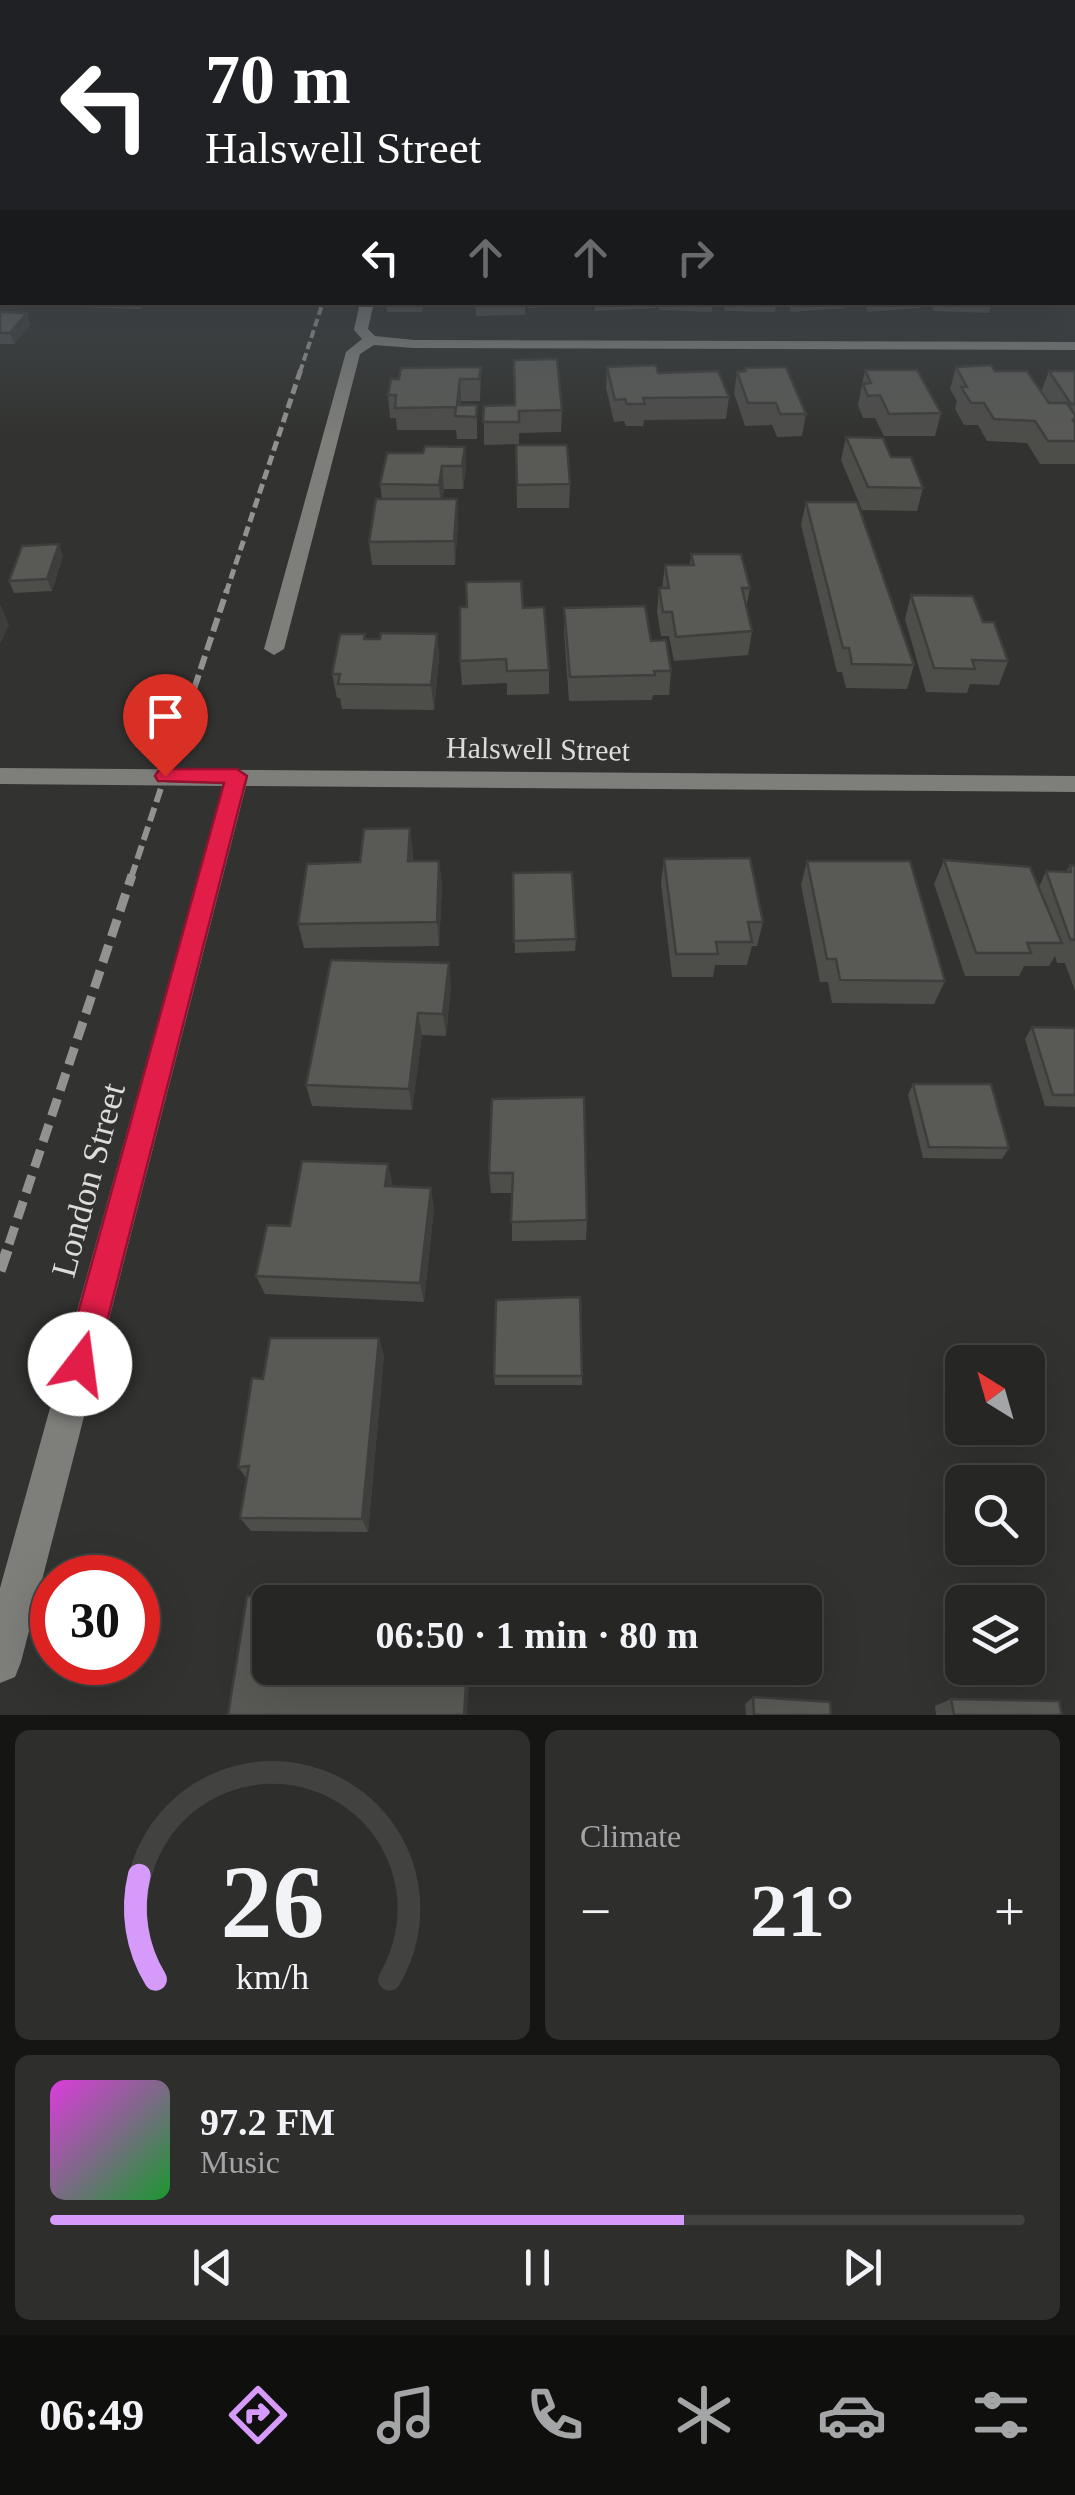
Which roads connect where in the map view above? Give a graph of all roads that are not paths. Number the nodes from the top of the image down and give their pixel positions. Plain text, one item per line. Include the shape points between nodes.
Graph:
1 (366, 305) edge
2 (371, 340) junction
3 (1075, 346) edge
4 (274, 650) dead end
5 (0, 776) edge
6 (237, 776) junction
7 (1075, 784) edge
8 (0, 1662) edge

1 - 2 street via 361,330
2 - 3 street
2 - 4 street via 353,352
5 - 6 street, Halswell Street
6 - 7 street, Halswell Street
6 - 8 street, London Street

